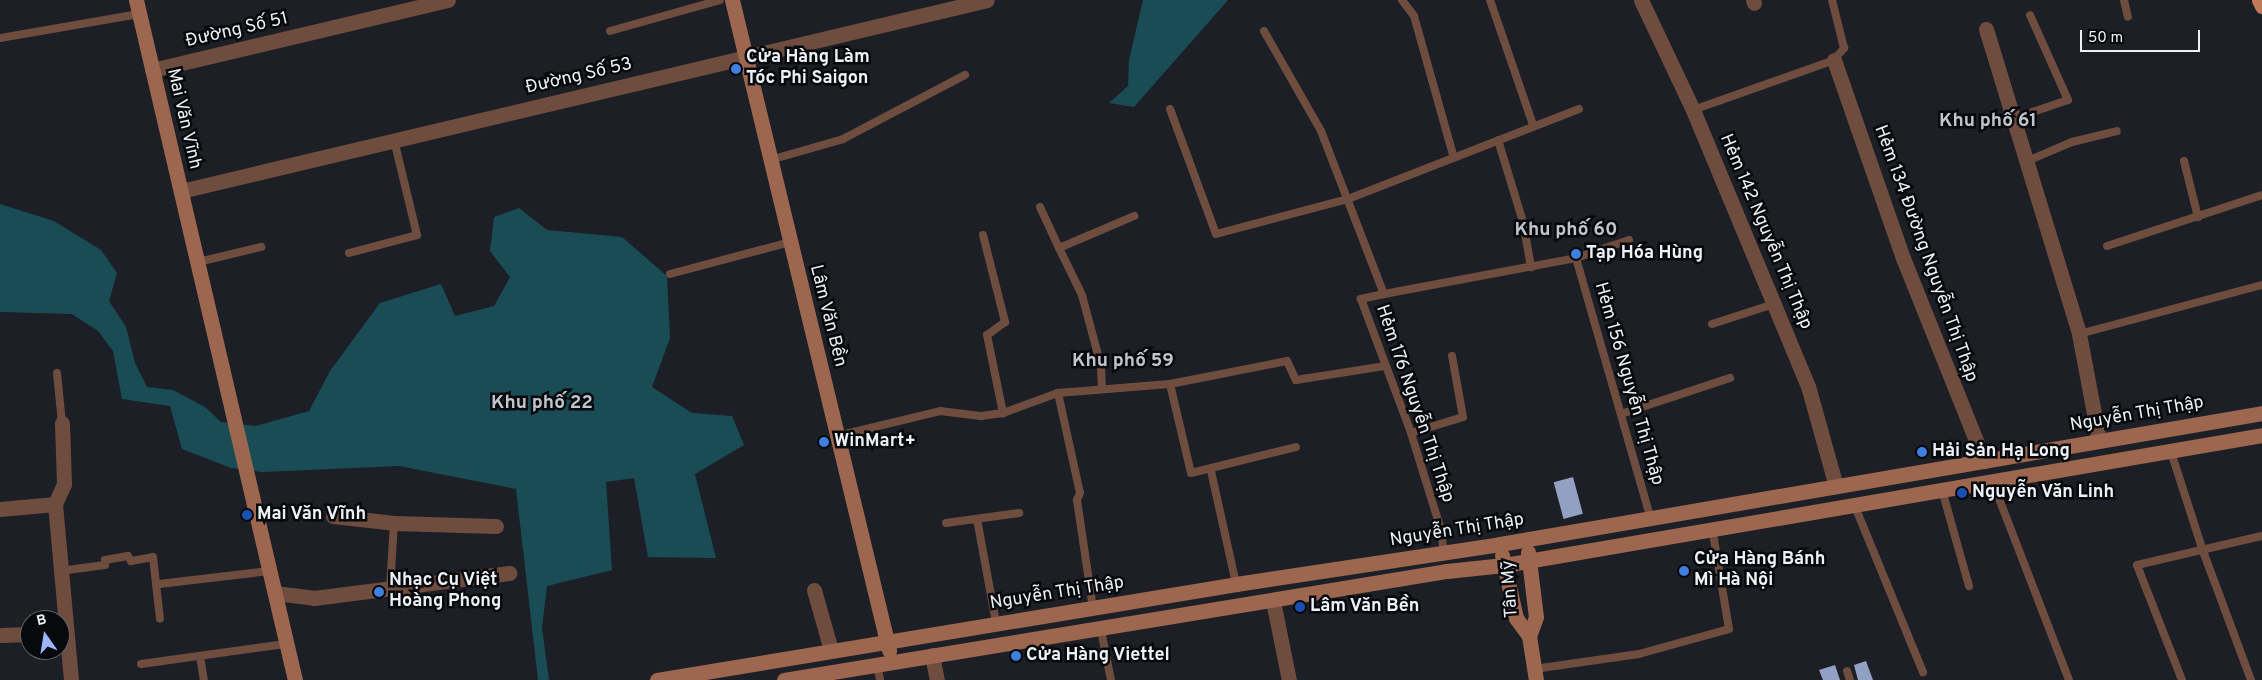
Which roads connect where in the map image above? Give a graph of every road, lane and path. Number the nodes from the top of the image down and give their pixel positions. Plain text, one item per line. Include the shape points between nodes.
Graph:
1 (448, 0) edge
2 (720, 0) edge
3 (732, 0) edge
4 (987, 0) edge
5 (1402, 0) edge
6 (1490, 0) edge
7 (1641, 0) edge
8 (1832, 0) edge
9 (2124, 0) edge
10 (2259, 0) edge
11 (2262, 6) edge
12 (137, 7) edge
13 (2030, 15) dead end
14 (2128, 17) dead end
15 (1986, 29) dead end
16 (610, 31) dead end
17 (1264, 31) dead end
18 (0, 38) edge
19 (745, 56) junction
20 (1834, 60) junction
21 (152, 70) junction
22 (965, 75) dead end
23 (1579, 108) dead end
24 (1170, 109) dead end
25 (1693, 110) junction
26 (2012, 119) junction
27 (1533, 125) junction
28 (2117, 130) dead end
29 (394, 140) junction
30 (1498, 140) junction
31 (1453, 155) junction
32 (770, 160) junction
33 (2184, 161) dead end
34 (2025, 162) junction
35 (181, 191) junction
36 (2262, 195) edge
37 (1348, 199) junction
38 (1040, 207) dead end
39 (1134, 216) dead end
40 (2198, 217) junction
41 (982, 235) dead end
42 (1629, 240) dead end
43 (790, 242) junction
44 (2107, 246) dead end
45 (261, 248) dead end
46 (1059, 248) junction
47 (349, 253) dead end
48 (1576, 258) junction
49 (198, 262) junction
50 (1531, 267) junction
51 (670, 274) dead end
52 (2262, 285) edge
53 (1384, 294) junction
54 (1774, 304) junction
55 (1712, 324) dead end
56 (2079, 334) junction
57 (1452, 356) dead end
58 (1384, 366) junction
59 (57, 373) dead end
60 (1730, 378) dead end
61 (1170, 384) junction
62 (1102, 387) junction
63 (1058, 393) junction
64 (1003, 413) junction
65 (2262, 413) edge
66 (1621, 414) junction
67 (62, 423) joint
68 (1411, 433) junction
69 (2262, 435) edge
70 (837, 436) junction
71 (2100, 440) junction
72 (1296, 446) dead end
73 (2171, 452) junction
74 (1984, 461) junction
75 (1211, 471) junction
76 (1993, 483) junction
77 (1836, 486) junction
78 (1942, 490) junction
79 (54, 504) junction
80 (1854, 504) junction
81 (0, 509) edge
82 (1019, 513) dead end
83 (333, 516) dead end
84 (977, 519) junction
85 (1651, 519) junction
86 (394, 523) junction
87 (946, 523) dead end
88 (496, 526) dead end
89 (1712, 527) junction
90 (2262, 536) edge
91 (1525, 540) junction
92 (1500, 544) junction
93 (2203, 551) junction
94 (1444, 553) junction
95 (1529, 560) junction
96 (1504, 565) junction
97 (60, 570) junction
98 (1447, 570) junction
99 (270, 571) junction
100 (509, 573) dead end
101 (159, 584) junction
102 (1236, 584) junction
103 (1969, 586) dead end
104 (390, 588) junction
105 (814, 590) dead end
106 (275, 594) junction
107 (1273, 601) junction
108 (1092, 609) junction
109 (62, 610) edge
110 (160, 619) dead end
111 (996, 623) junction
112 (1100, 630) junction
113 (20, 635) edge
114 (0, 636) edge
115 (1528, 636) junction
116 (886, 641) junction
117 (286, 644) junction
118 (831, 650) junction
119 (932, 655) junction
120 (200, 656) junction
121 (68, 660) edge
122 (884, 662) junction
123 (141, 664) dead end
124 (1847, 671) dead end
125 (1923, 672) dead end
126 (1535, 674) edge
127 (71, 680) edge
128 (204, 680) edge
129 (294, 680) edge
130 (657, 680) edge
131 (784, 680) edge
132 (880, 680) edge
133 (937, 680) edge
134 (1111, 680) edge
135 (1289, 680) edge
136 (1850, 680) edge
137 (2069, 680) edge
138 (2182, 680) edge
139 (2251, 680) edge

1 - 21 street, Đường Số 51
2 - 16 lane
3 - 19 main road, Lâm Văn Bền
4 - 19 street, Đường Số 53
5 - 31 lane via 1414,16
6 - 27 lane
7 - 25 street, Hẻm 142 Nguyễn Thị Thập
8 - 20 lane via 1844,48
9 - 14 lane
10 - 11 main road
12 - 18 lane
12 - 21 main road, Mai Văn Vĩnh
13 - 26 lane via 2068,100
15 - 26 street
17 - 37 lane, Hẻm 176 Nguyễn Thị Thập via 1321,131
19 - 29 street, Đường Số 53
19 - 32 main road, Lâm Văn Bền
20 - 25 lane
20 - 74 street, Hẻm 134 Đường Nguyễn Thị Thập via 1903,258
21 - 35 main road, Mai Văn Vĩnh
22 - 32 lane via 843,139
23 - 27 lane
24 - 37 lane via 1216,234
25 - 54 street, Hẻm 142 Nguyễn Thị Thập
26 - 34 street
27 - 30 lane
28 - 34 lane via 2072,142
29 - 35 street, Đường Số 53
29 - 47 lane via 417,235
30 - 31 lane
30 - 50 lane via 1523,222
31 - 37 lane
32 - 43 main road, Lâm Văn Bền
33 - 40 lane
34 - 56 street
35 - 49 main road, Mai Văn Vĩnh
36 - 40 lane
37 - 53 lane, Hẻm 176 Nguyễn Thị Thập
38 - 46 lane
39 - 46 lane
40 - 44 lane
41 - 64 lane via 1006,322 987,335
42 - 48 lane
43 - 51 lane
43 - 70 main road, Lâm Văn Bền
45 - 49 lane
46 - 62 lane via 1082,295 1101,366
48 - 50 lane
48 - 66 lane, Hẻm 156 Nguyễn Thị Thập
49 - 99 main road, Mai Văn Vĩnh
50 - 53 lane
52 - 56 lane
53 - 58 lane, Hẻm 176 Nguyễn Thị Thập via 1361,299
54 - 55 lane
54 - 77 street, Hẻm 142 Nguyễn Thị Thập via 1808,386
56 - 71 street
57 - 68 lane via 1463,417
58 - 61 lane via 1296,380 1287,361
58 - 68 lane, Hẻm 176 Nguyễn Thị Thập
59 - 67 lane
60 - 66 lane
61 - 62 lane
61 - 75 lane via 1191,473
62 - 63 lane
63 - 64 lane
63 - 108 lane via 1080,493 1077,500
64 - 70 lane via 980,416 940,411
65 - 71 main road, Nguyễn Thị Thập
66 - 85 lane, Hẻm 156 Nguyễn Thị Thập
67 - 79 street via 64,484
68 - 94 lane, Hẻm 176 Nguyễn Thị Thập via 1441,530
69 - 73 main road
70 - 116 main road, Lâm Văn Bền
71 - 74 main road, Nguyễn Thị Thập
72 - 75 lane
73 - 76 main road
73 - 93 lane
74 - 77 main road, Nguyễn Thị Thập
75 - 102 lane
76 - 78 main road
76 - 137 lane
77 - 85 main road, Nguyễn Thị Thập
78 - 80 main road
78 - 103 lane
79 - 81 street
79 - 97 street
80 - 89 main road
80 - 125 lane
82 - 84 lane
83 - 86 street
84 - 87 lane
84 - 111 lane
85 - 91 main road, Nguyễn Thị Thập
86 - 88 street
86 - 104 lane
89 - 95 main road
89 - 126 lane via 1729,629 1639,654
90 - 93 lane
91 - 92 main road, Nguyễn Thị Thập
91 - 95 main road, Tân Mỹ
92 - 94 main road, Nguyễn Thị Thập
92 - 96 main road, Tân Mỹ
93 - 138 lane via 2137,565
93 - 139 lane
94 - 98 main road
94 - 102 main road, Nguyễn Thị Thập
95 - 96 main road
95 - 115 main road, Tân Mỹ via 1536,617
96 - 98 main road
96 - 115 main road, Tân Mỹ via 1516,618
97 - 101 lane via 105,565 105,560 128,556 131,562 154,557
97 - 109 street
98 - 107 main road
99 - 101 lane
99 - 106 main road
100 - 104 street
101 - 110 lane
102 - 108 main road, Nguyễn Thị Thập
104 - 106 street via 314,598
105 - 118 street
106 - 117 main road
107 - 112 main road
107 - 135 street
108 - 111 main road, Nguyễn Thị Thập
111 - 116 main road, Nguyễn Thị Thập
112 - 119 main road
112 - 134 lane
113 - 114 street
115 - 126 main road, Tân Mỹ
116 - 118 main road, Nguyễn Thị Thập
116 - 122 main road, Lâm Văn Bền
117 - 120 lane
117 - 129 main road
118 - 130 main road, Nguyễn Thị Thập
119 - 122 main road
119 - 133 street
120 - 123 lane
120 - 128 lane
121 - 127 street
122 - 131 main road
122 - 132 lane
124 - 136 lane

